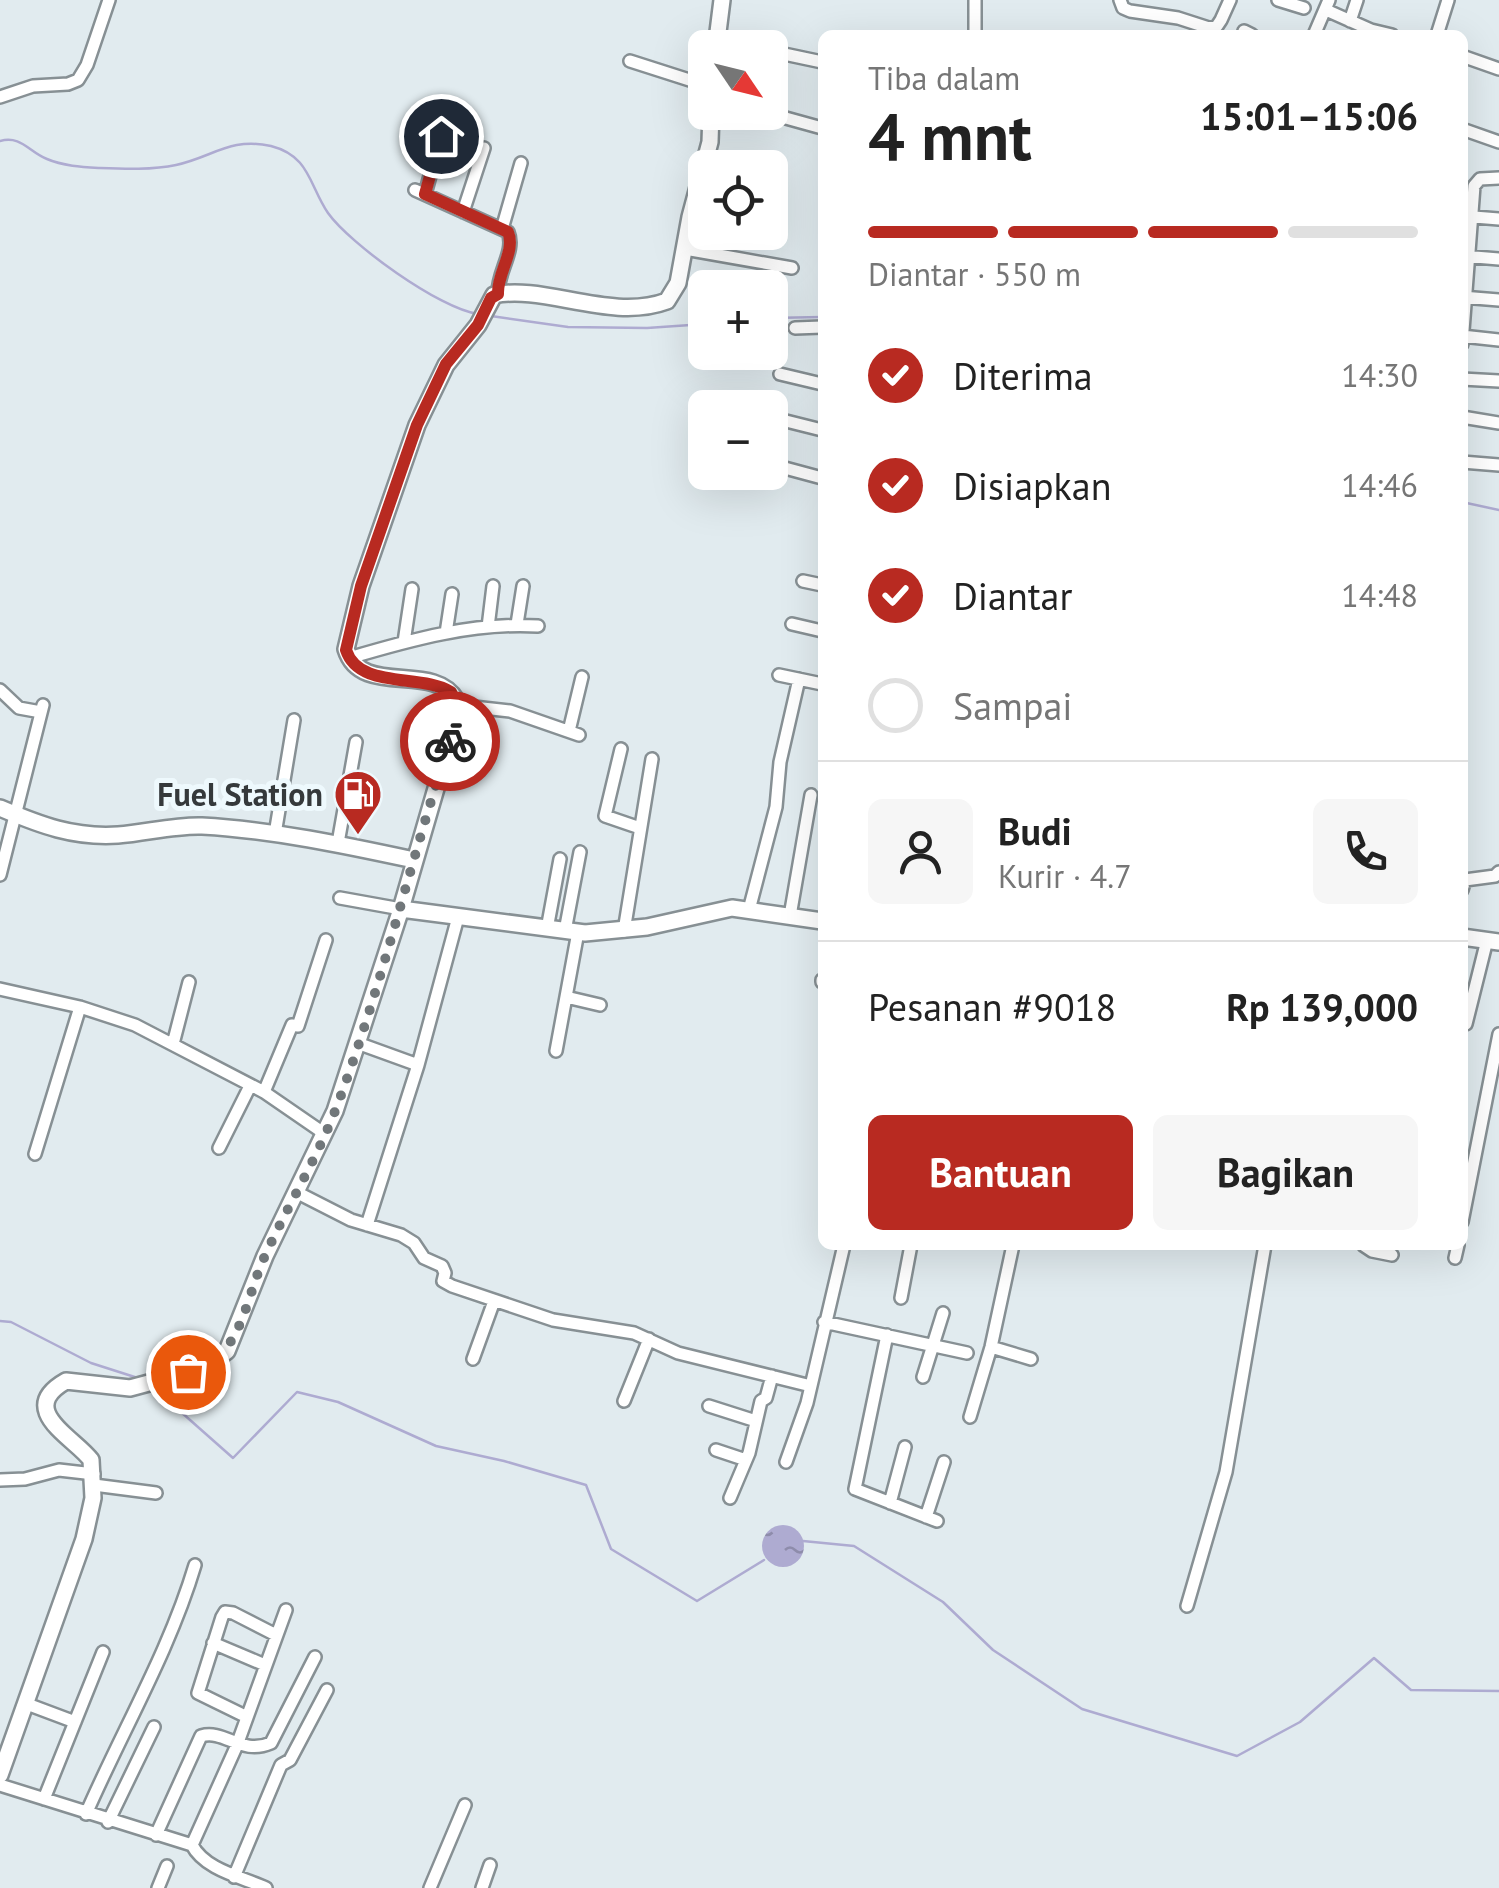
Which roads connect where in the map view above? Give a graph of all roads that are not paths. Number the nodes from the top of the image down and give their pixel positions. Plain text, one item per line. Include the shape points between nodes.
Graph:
1 (110, 0) edge
2 (722, 0) edge
3 (975, 0) edge
4 (1120, 0) edge
5 (1230, 0) edge
6 (1278, 0) edge
7 (1357, 0) edge
8 (1448, 0) edge
9 (1327, 5) edge
10 (1304, 8) dead end
11 (1350, 21) junction
12 (718, 30) edge
13 (975, 30) edge
14 (1316, 30) edge
15 (1377, 30) edge
16 (1439, 30) edge
17 (788, 55) edge
18 (1468, 58) edge
19 (630, 61) dead end
20 (818, 61) edge
21 (1499, 69) edge
22 (688, 79) edge
23 (0, 97) edge
24 (788, 119) edge
25 (818, 127) edge
26 (710, 130) edge
27 (1468, 131) edge
28 (441, 136) dead end
29 (1499, 142) edge
30 (484, 148) dead end
31 (521, 163) dead end
32 (1499, 178) edge
33 (1468, 181) edge
34 (1476, 182) junction
35 (464, 212) junction
36 (1468, 212) edge
37 (1468, 216) edge
38 (1499, 219) edge
39 (502, 229) junction
40 (685, 249) junction
41 (1468, 256) edge
42 (1499, 259) edge
43 (792, 268) dead end
44 (1468, 297) edge
45 (493, 298) junction
46 (1499, 300) edge
47 (818, 327) edge
48 (795, 328) dead end
49 (1468, 337) edge
50 (1499, 340) edge
51 (780, 374) dead end
52 (1468, 378) edge
53 (1499, 381) edge
54 (818, 383) edge
55 (1468, 418) edge
56 (788, 422) edge
57 (1499, 423) edge
58 (818, 429) edge
59 (1468, 462) edge
60 (1499, 465) edge
61 (788, 469) edge
62 (818, 477) edge
63 (803, 581) dead end
64 (818, 583) edge
65 (493, 586) dead end
66 (523, 586) dead end
67 (412, 589) dead end
68 (452, 594) dead end
69 (516, 624) junction
70 (792, 624) dead end
71 (538, 626) dead end
72 (488, 627) junction
73 (818, 630) edge
74 (446, 633) junction
75 (404, 642) junction
76 (349, 658) junction
77 (779, 675) dead end
78 (582, 677) dead end
79 (798, 679) junction
80 (818, 683) edge
81 (1, 687) edge
82 (456, 705) junction
83 (294, 720) dead end
84 (356, 742) dead end
85 (621, 749) dead end
86 (652, 759) dead end
87 (812, 796) dead end
88 (0, 808) edge
89 (17, 816) junction
90 (640, 828) junction
91 (275, 834) junction
92 (338, 843) junction
93 (580, 852) dead end
94 (414, 860) junction
95 (560, 860) dead end
96 (1499, 872) edge
97 (0, 875) edge
98 (1468, 880) edge
99 (340, 898) dead end
100 (401, 910) junction
101 (748, 910) junction
102 (790, 916) junction
103 (458, 917) junction
104 (818, 920) edge
105 (547, 929) junction
106 (624, 931) junction
107 (571, 932) junction
108 (1468, 938) edge
109 (326, 940) dead end
110 (1493, 941) edge
111 (189, 982) dead end
112 (0, 988) edge
113 (566, 997) junction
114 (600, 1005) dead end
115 (80, 1007) junction
116 (1468, 1018) edge
117 (1499, 1034) edge
118 (173, 1044) junction
119 (360, 1044) junction
120 (556, 1052) dead end
121 (418, 1065) junction
122 (250, 1086) junction
123 (264, 1092) junction
124 (325, 1134) junction
125 (219, 1148) dead end
126 (34, 1154) dead end
127 (1468, 1192) edge
128 (298, 1193) junction
129 (367, 1224) junction
130 (843, 1250) edge
131 (909, 1250) edge
132 (1012, 1250) edge
133 (1265, 1250) edge
134 (1370, 1250) edge
135 (1392, 1254) dead end
136 (901, 1298) dead end
137 (494, 1301) junction
138 (943, 1314) dead end
139 (824, 1322) junction
140 (887, 1335) junction
141 (649, 1339) junction
142 (934, 1344) junction
143 (990, 1346) junction
144 (967, 1353) dead end
145 (474, 1359) dead end
146 (1031, 1360) dead end
147 (772, 1376) junction
148 (923, 1377) dead end
149 (809, 1394) junction
150 (624, 1401) dead end
151 (710, 1406) dead end
152 (970, 1417) dead end
153 (756, 1420) junction
154 (905, 1447) dead end
155 (716, 1450) dead end
156 (746, 1460) junction
157 (786, 1462) dead end
158 (944, 1462) dead end
159 (0, 1480) edge
160 (94, 1480) junction
161 (156, 1493) dead end
162 (730, 1498) dead end
163 (890, 1503) junction
164 (195, 1565) dead end
165 (1188, 1606) dead end
166 (286, 1610) dead end
167 (276, 1635) junction
168 (212, 1643) junction
169 (102, 1652) dead end
170 (315, 1657) dead end
171 (265, 1665) junction
172 (327, 1690) dead end
173 (27, 1704) junction
174 (245, 1716) junction
175 (75, 1722) junction
176 (154, 1728) dead end
177 (237, 1744) junction
178 (0, 1775) edge
179 (0, 1784) edge
180 (44, 1799) junction
181 (465, 1805) dead end
182 (86, 1814) junction
183 (108, 1822) junction
184 (156, 1835) junction
185 (192, 1846) junction
186 (168, 1866) dead end
187 (490, 1866) dead end
188 (234, 1877) junction
189 (158, 1888) edge
190 (266, 1888) edge
191 (430, 1888) edge
192 (482, 1888) edge

1 - 23 street via 78,80
2 - 12 street
3 - 13 street
4 - 5 street via 1123,8 1209,28 1217,26
6 - 10 street
7 - 11 street
8 - 16 street
9 - 11 street
9 - 14 street
11 - 15 street
17 - 20 street
18 - 21 street
19 - 22 street
24 - 25 street
26 - 40 street
27 - 29 street
28 - 35 street via 420,192
30 - 35 street
31 - 39 street
32 - 34 street
33 - 34 street
34 - 36 street
35 - 39 street
37 - 38 street
39 - 45 street via 512,237
40 - 43 street
40 - 45 street via 676,290 658,305
41 - 42 street
44 - 46 street
45 - 76 street via 446,364 417,425 361,586
47 - 48 street
49 - 50 street
51 - 54 street
52 - 53 street
55 - 57 street
56 - 58 street
59 - 60 street
61 - 62 street
63 - 64 street
65 - 72 street
66 - 69 street
67 - 75 street
68 - 74 street
69 - 71 street
69 - 72 street
70 - 73 street
72 - 74 street
74 - 75 street
75 - 76 street
76 - 82 street via 377,676 447,688
77 - 79 street
78 - 82 street via 574,733 510,711
79 - 80 street
79 - 101 street via 776,807
81 - 89 street via 18,708 42,709
82 - 94 street
83 - 91 street
84 - 92 street
85 - 90 street via 605,816
86 - 90 street
87 - 102 street
88 - 89 street
89 - 91 street via 83,835 196,826
89 - 97 street
90 - 106 street
91 - 92 street
92 - 94 street
93 - 107 street
94 - 100 street
95 - 105 street
96 - 98 street
99 - 100 street
100 - 103 street
100 - 119 street
101 - 102 street
101 - 106 street
102 - 104 street
103 - 105 street
103 - 121 street
105 - 107 street
106 - 107 street
107 - 113 street
108 - 110 street
109 - 123 street via 298,1026 292,1025
110 - 116 street
111 - 118 street
112 - 115 street
113 - 114 street
113 - 120 street
115 - 118 street
115 - 126 street
117 - 127 street
118 - 122 street
119 - 121 street
119 - 124 street
121 - 129 street
122 - 123 street
122 - 125 street
123 - 124 street
124 - 128 street
128 - 129 street
128 - 160 street via 232,1343 211,1364 130,1388 72,1380 48,1400 52,1424 88,1455
129 - 137 street via 414,1244 442,1266 443,1281
130 - 139 street
131 - 136 street
132 - 143 street
133 - 165 street via 1226,1472
134 - 135 street
137 - 141 street
137 - 145 street
138 - 142 street
139 - 140 street
139 - 149 street
140 - 142 street
140 - 163 street via 856,1490
141 - 147 street via 678,1353
141 - 150 street
142 - 144 street
142 - 148 street
143 - 146 street
143 - 152 street
147 - 149 street
147 - 153 street
149 - 157 street
151 - 153 street
153 - 156 street
154 - 163 street
155 - 156 street
156 - 162 street
158 - 163 street via 932,1519
159 - 160 street via 58,1470
160 - 161 street
160 - 173 street via 75,1568
164 - 182 street
166 - 167 street
167 - 168 street via 225,1612
167 - 171 street
168 - 171 street
168 - 174 street via 198,1693
169 - 175 street
170 - 177 street via 275,1739 260,1747
171 - 174 street
172 - 188 street via 281,1766
173 - 175 street
173 - 178 street
174 - 177 street
175 - 180 street
176 - 183 street
177 - 184 street via 200,1736
177 - 185 street
179 - 180 street
180 - 182 street
181 - 191 street
182 - 183 street
183 - 184 street
184 - 185 street
185 - 188 street
186 - 189 street
187 - 192 street
188 - 190 street

